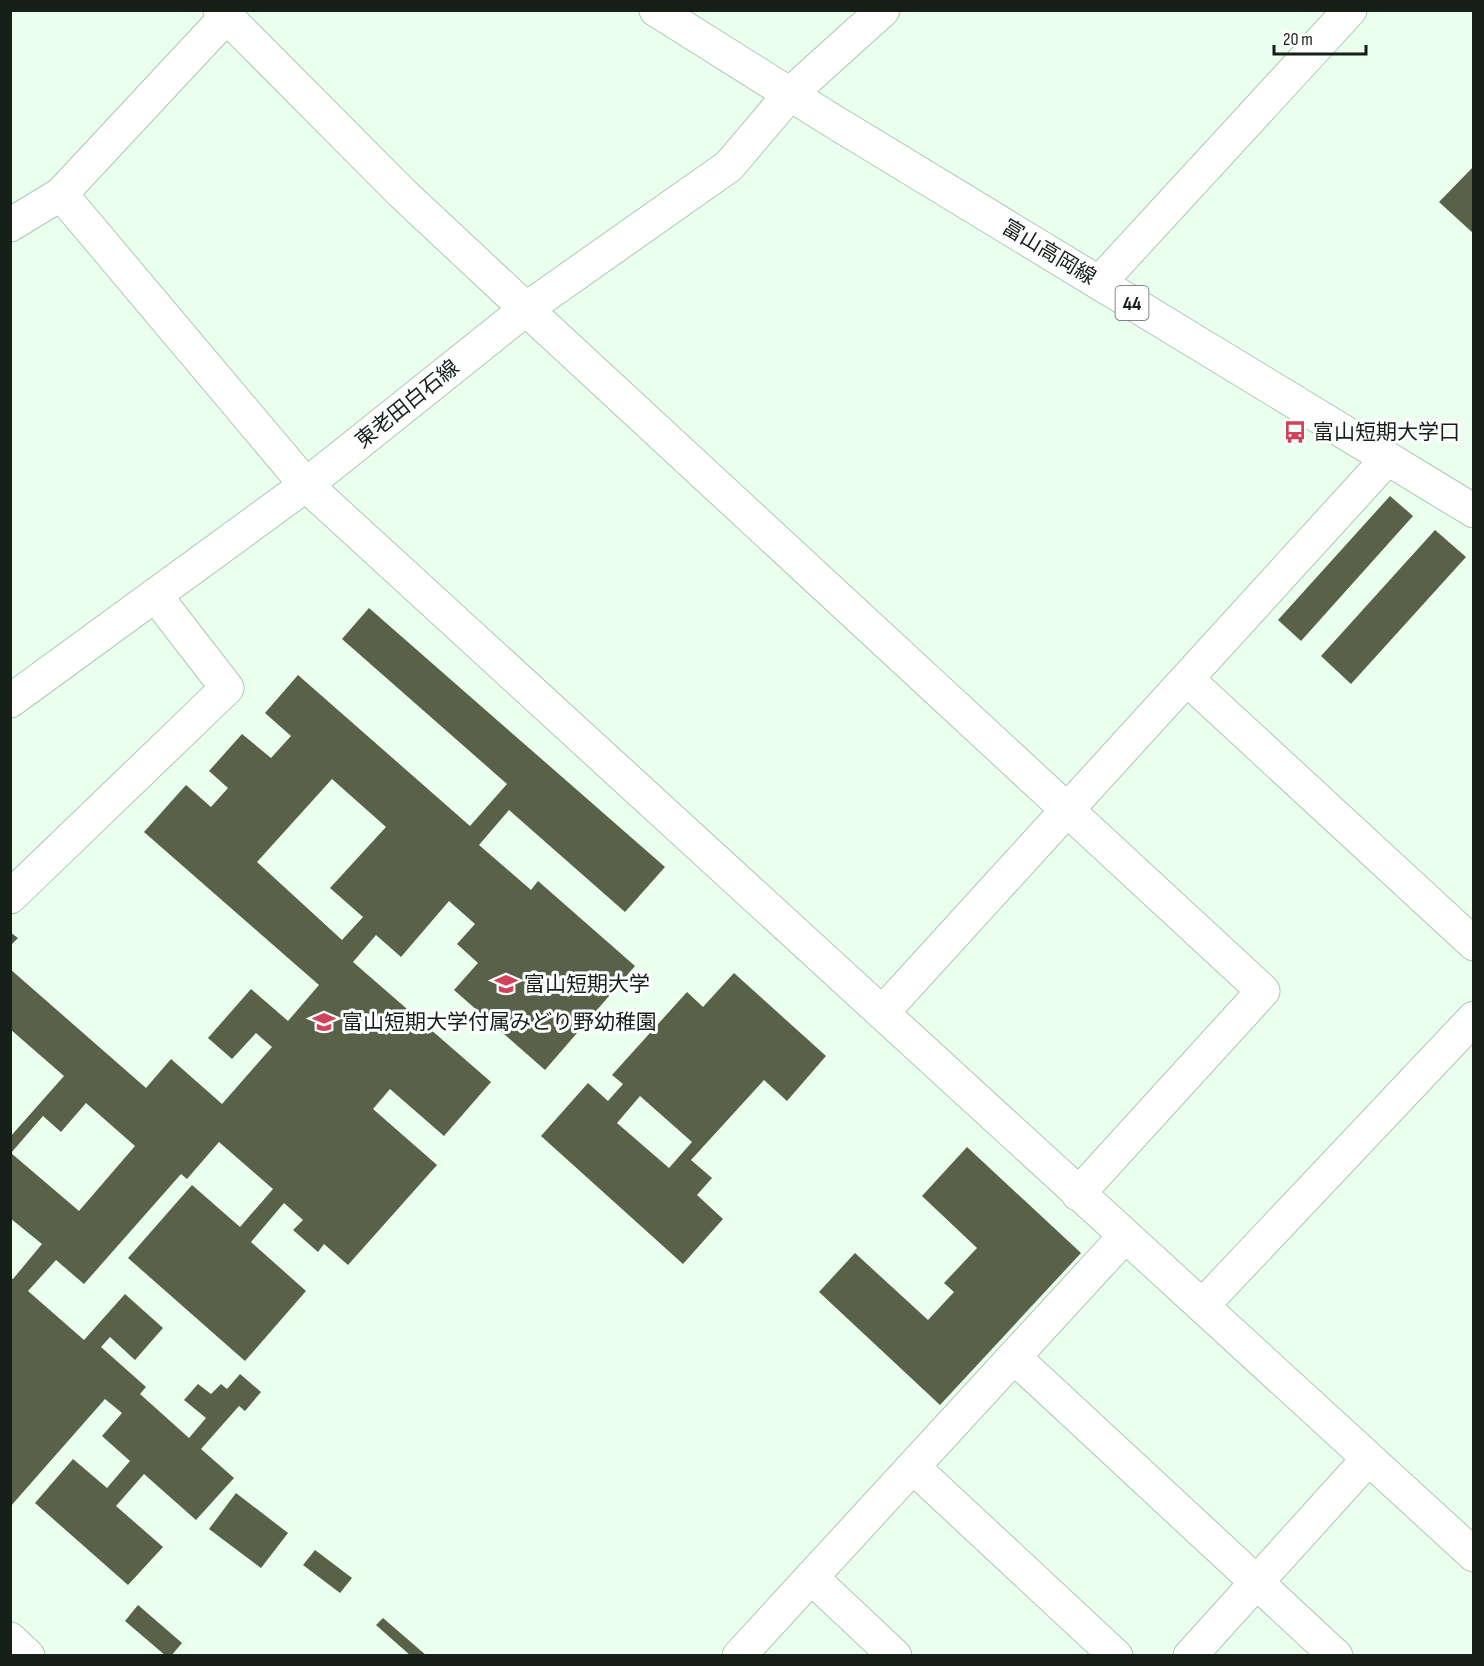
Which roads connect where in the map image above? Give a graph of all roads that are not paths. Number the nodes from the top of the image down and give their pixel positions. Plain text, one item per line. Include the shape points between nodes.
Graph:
1 (656, 10) edge
2 (884, 10) edge
3 (1350, 10) edge
4 (223, 14) edge
5 (790, 93) junction
6 (61, 194) junction
7 (10, 225) edge
8 (1099, 283) junction
9 (526, 309) junction
10 (1387, 459) junction
11 (306, 485) junction
12 (1473, 511) edge
13 (155, 595) junction
14 (1187, 679) junction
15 (10, 701) edge
16 (1068, 810) junction
17 (10, 897) edge
18 (1473, 944) edge
19 (882, 1013) junction
20 (1473, 1018) edge
21 (1078, 1194) junction
22 (1125, 1236) junction
23 (1202, 1306) junction
24 (1014, 1357) junction
25 (1368, 1459) junction
26 (913, 1467) junction
27 (1467, 1537) edge
28 (811, 1577) junction
29 (1257, 1582) junction
30 (10, 1639) edge
31 (28, 1656) edge
32 (739, 1656) edge
33 (895, 1656) edge
34 (1116, 1656) edge
35 (1190, 1656) edge
36 (1336, 1656) edge

1 - 5 street, 富山高岡線 / 44
2 - 5 street, 東老田白石線
3 - 8 street
4 - 6 street
4 - 9 street via 401,192
5 - 8 street, 富山高岡線 / 44
5 - 9 street, 東老田白石線 via 729,166
6 - 7 street
6 - 11 street
8 - 10 street, 富山高岡線 / 44
9 - 11 street, 東老田白石線
9 - 16 street
10 - 12 street, 富山高岡線 / 44
10 - 14 street
11 - 13 street, 東老田白石線
11 - 19 street
13 - 15 street, 東老田白石線
13 - 17 street via 227,688
14 - 16 street
14 - 18 street
16 - 19 street
16 - 21 street via 1263,991
19 - 21 street
20 - 23 street
21 - 22 street
22 - 23 street
22 - 24 street
23 - 25 street
24 - 26 street
24 - 29 street
25 - 27 street
25 - 29 street
26 - 28 street
26 - 34 street
28 - 32 street
28 - 33 street
29 - 35 street
29 - 36 street
30 - 31 street

